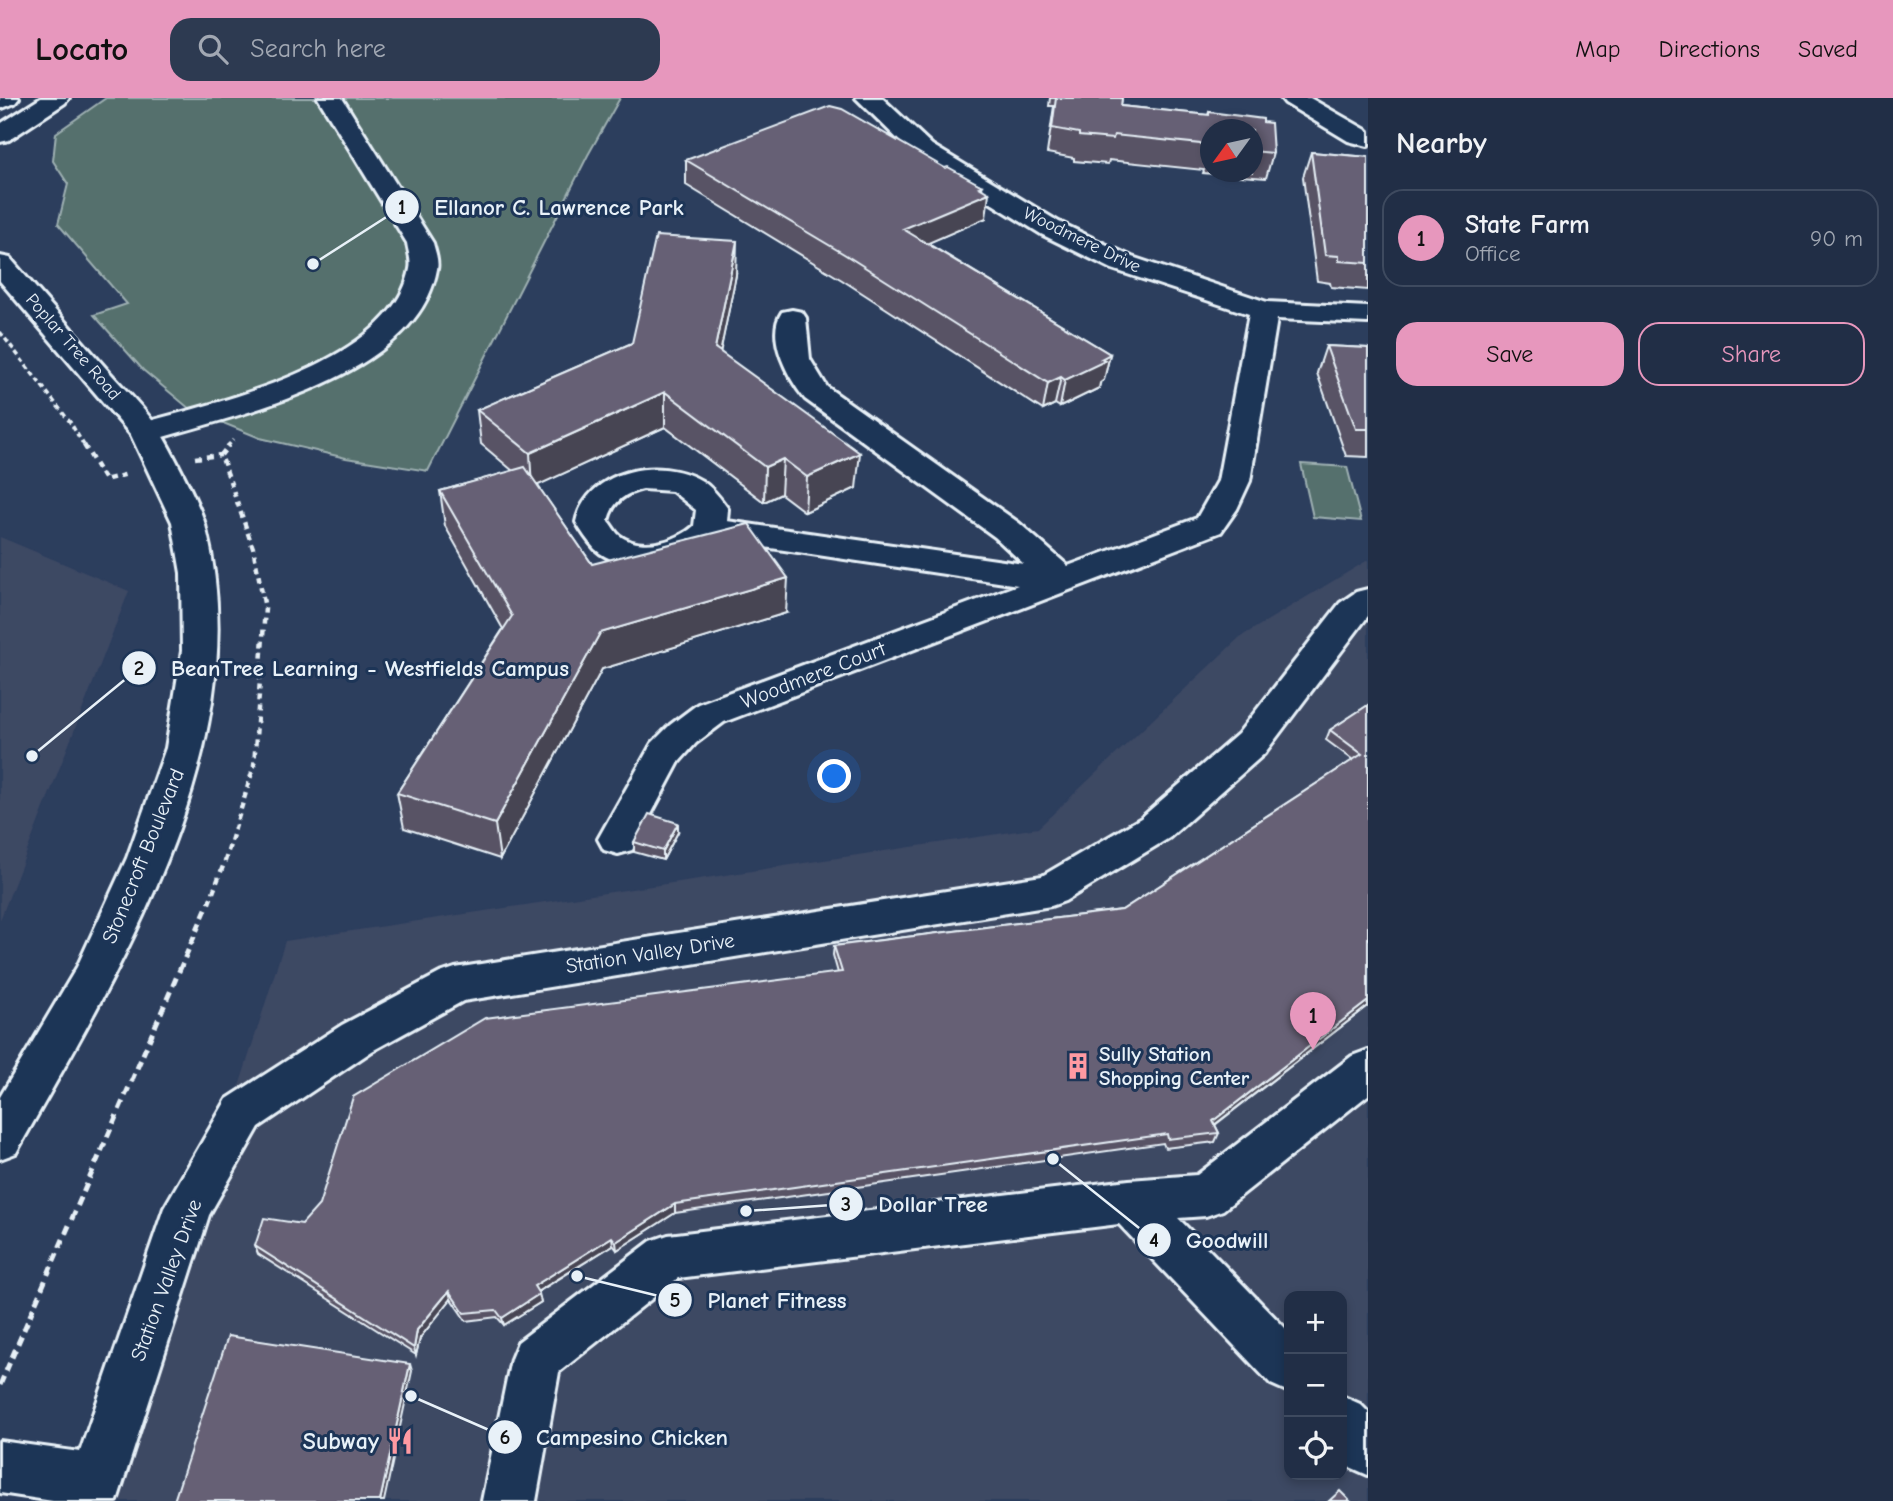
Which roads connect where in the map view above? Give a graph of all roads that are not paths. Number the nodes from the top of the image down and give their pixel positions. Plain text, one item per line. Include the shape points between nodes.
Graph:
1 (7, 98) edge
2 (57, 98) edge
3 (330, 98) edge
4 (868, 98) edge
5 (1293, 98) edge
6 (0, 102) edge
7 (0, 135) edge
8 (1368, 139) edge
9 (0, 264) edge
10 (1264, 310) junction
11 (1368, 315) edge
12 (792, 318) dead end
13 (145, 432) junction
14 (710, 529) dead end
15 (1063, 580) junction
16 (1368, 600) edge
17 (618, 839) dead end
18 (1368, 1069) edge
19 (0, 1139) edge
20 (1129, 1201) junction
21 (1284, 1362) edge
22 (1347, 1427) edge
23 (1368, 1449) edge
24 (0, 1467) edge
25 (94, 1491) edge
26 (509, 1501) edge

1 - 6 main road
2 - 7 main road
3 - 13 main road via 420,243 424,268 409,307 392,328 349,362 278,391
4 - 10 main road, Woodmere Drive via 923,150 1050,228 1122,263
5 - 8 main road
9 - 13 main road, Poplar Tree Road
10 - 11 main road, Woodmere Drive
10 - 15 main road, Woodmere Court via 1234,481 1221,509 1209,525
12 - 15 main road via 792,354 802,377 816,393 1007,530
13 - 19 main road, Stonecroft Boulevard via 188,522 198,573 200,651 185,748 115,932
14 - 15 main road
15 - 17 main road, Woodmere Court via 711,713 665,753
16 - 25 main road, Station Valley Drive via 1352,611 1251,744 1155,828 1051,890 455,985 357,1038 243,1113 188,1208
18 - 20 main road via 1206,1195
20 - 21 main road
20 - 26 main road via 668,1257 536,1359
22 - 23 main road
24 - 25 main road, Station Valley Drive

